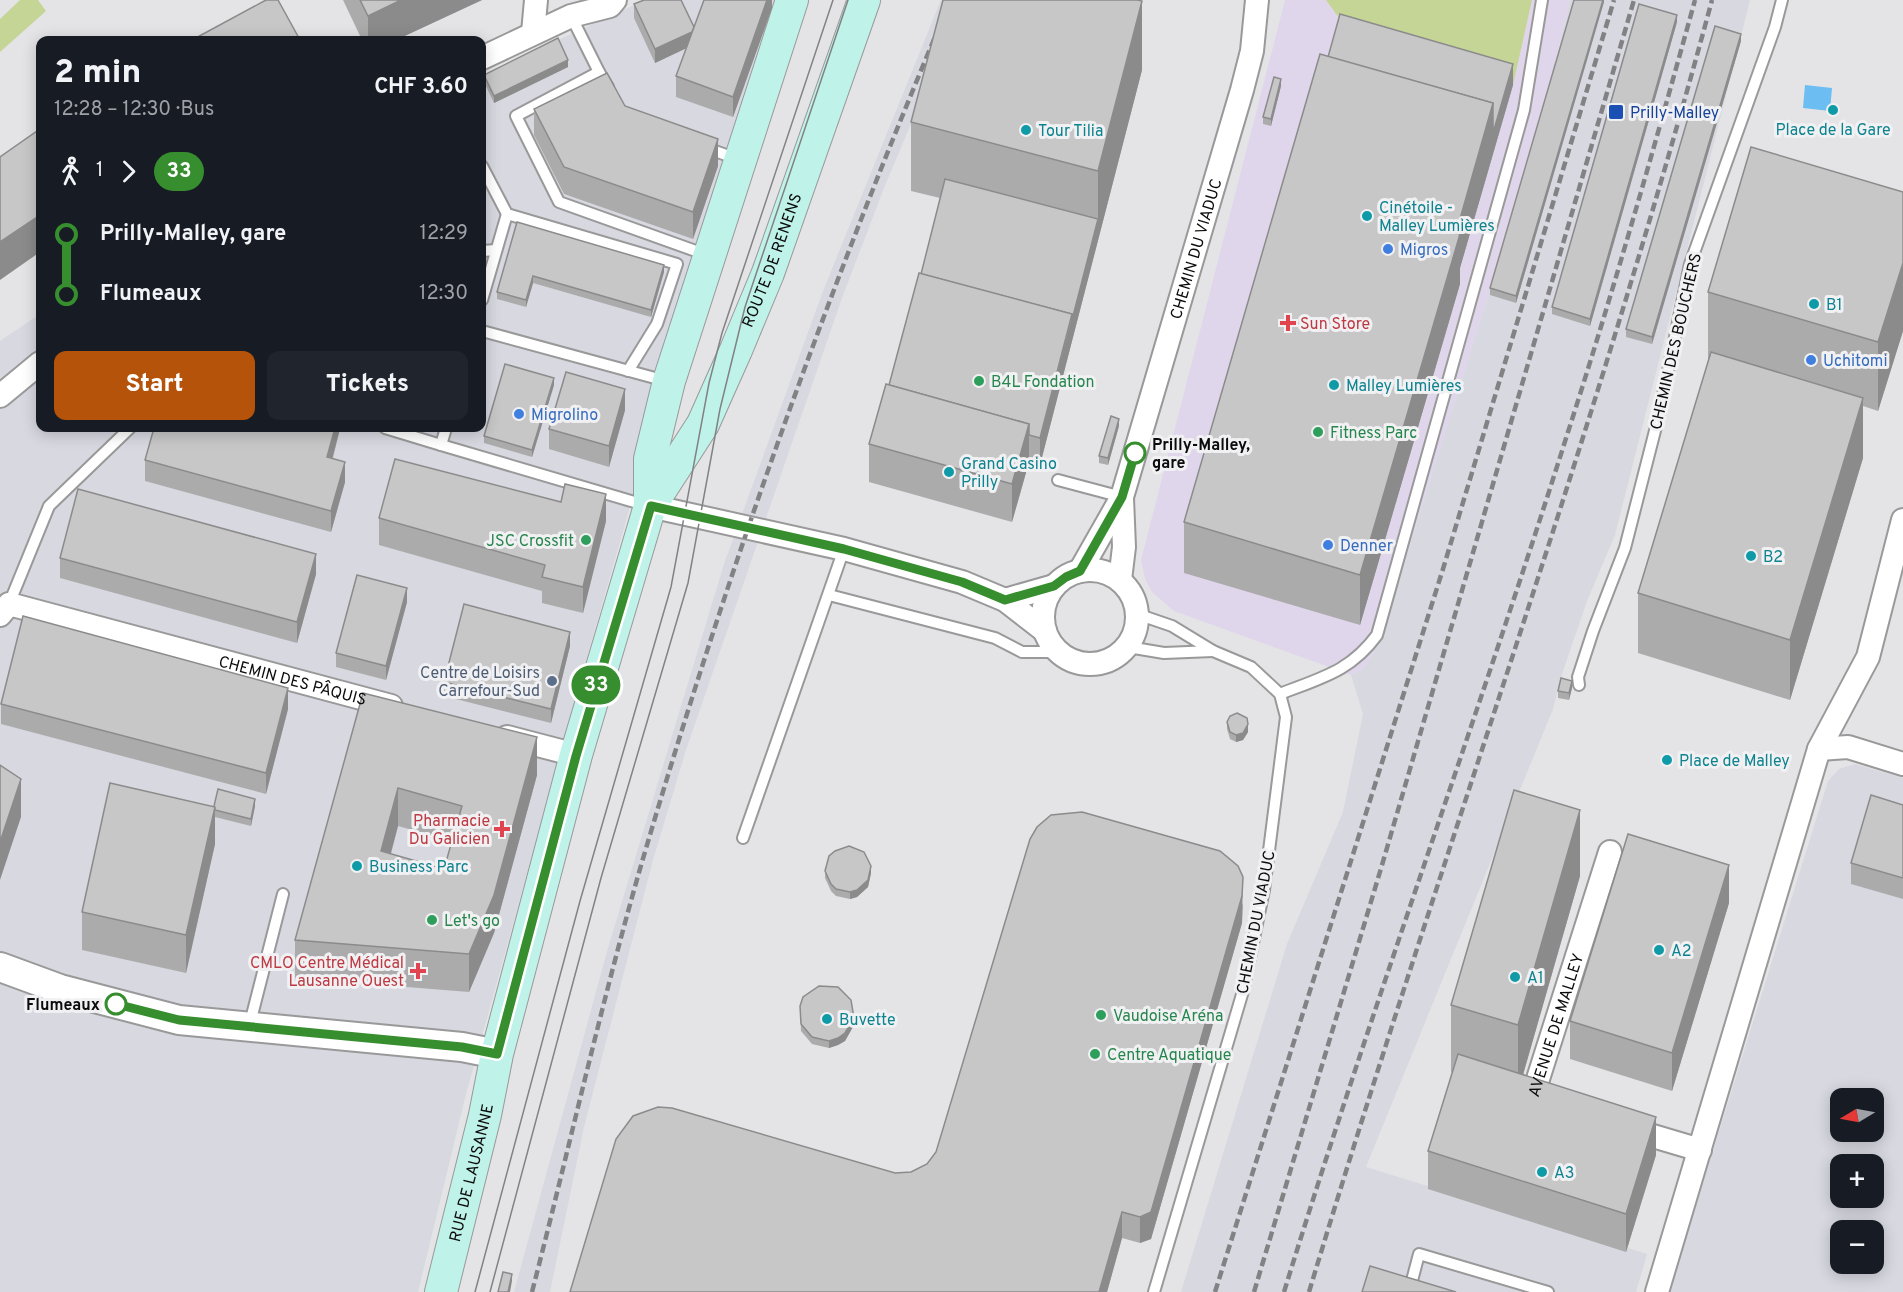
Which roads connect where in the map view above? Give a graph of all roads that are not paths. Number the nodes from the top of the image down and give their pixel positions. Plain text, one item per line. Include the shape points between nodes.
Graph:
1 (536, 0) edge
2 (615, 0) edge
3 (792, 0) edge
4 (864, 0) edge
5 (1257, 0) edge
6 (1542, 0) edge
7 (1782, 0) edge
8 (571, 16) junction
9 (533, 33) junction
10 (486, 56) edge
11 (599, 72) junction
12 (616, 102) edge
13 (689, 143) edge
14 (741, 160) junction
15 (486, 174) edge
16 (507, 214) junction
17 (496, 250) junction
18 (486, 251) edge
19 (710, 256) junction
20 (486, 286) edge
21 (486, 332) edge
22 (36, 366) edge
23 (628, 371) junction
24 (669, 381) junction
25 (0, 396) edge
26 (126, 432) edge
27 (398, 432) edge
28 (445, 432) edge
29 (441, 445) junction
30 (1058, 480) dead end
31 (1122, 497) junction
32 (651, 506) junction
33 (1903, 520) edge
34 (844, 549) junction
35 (1080, 571) junction
36 (1120, 580) junction
37 (1054, 586) junction
38 (829, 595) junction
39 (1005, 600) junction
40 (4, 609) edge
41 (1137, 614) junction
42 (1045, 631) junction
43 (1128, 647) junction
44 (1213, 651) junction
45 (1058, 652) junction
46 (1579, 685) dead end
47 (1280, 694) junction
48 (409, 711) edge
49 (487, 731) edge
50 (1819, 749) junction
51 (576, 756) junction
52 (1903, 764) edge
53 (743, 838) dead end
54 (1610, 852) dead end
55 (283, 894) dead end
56 (0, 967) edge
57 (249, 1027) junction
58 (497, 1054) junction
59 (1553, 1107) edge
60 (1610, 1124) edge
61 (1700, 1150) junction
62 (1527, 1289) edge
63 (441, 1292) edge
64 (1154, 1292) edge
65 (1409, 1292) edge
66 (1548, 1292) edge
67 (1657, 1292) edge

1 - 9 street
2 - 8 street via 610,6
3 - 14 main road, ROUTE DE RENENS
4 - 32 main road, ROUTE DE RENENS via 768,273 736,350 703,424
5 - 31 street, CHEMIN DU VIADUC via 1252,51 1242,90
6 - 47 lane via 1524,110 1377,635 1363,654 1343,668
7 - 46 lane, CHEMIN DES BOUCHERS via 1690,264 1659,415 1625,548 1593,631
8 - 9 street
8 - 11 lane
9 - 10 street
11 - 12 lane
11 - 19 lane via 516,116 559,202
13 - 14 lane
14 - 19 main road, ROUTE DE RENENS
15 - 16 lane
16 - 17 lane
16 - 23 lane via 677,264 657,324
17 - 18 lane
17 - 20 lane
19 - 24 main road, ROUTE DE RENENS
21 - 23 lane
22 - 25 street
23 - 24 lane
24 - 32 main road, ROUTE DE RENENS via 650,459
26 - 40 lane via 49,506
27 - 29 lane
28 - 29 lane
29 - 32 lane
30 - 31 lane
31 - 35 street, CHEMIN DU VIADUC
31 - 36 street, CHEMIN DU VIADUC via 1124,547
32 - 34 street
32 - 51 main road, ROUTE DE RENENS
33 - 50 street via 1868,657
34 - 38 lane
34 - 39 street via 962,582
35 - 36 street via 1108,573
35 - 37 street
36 - 41 street via 1135,601
37 - 39 street
37 - 42 street via 1045,607
38 - 45 lane via 995,638 1022,652
38 - 53 lane
39 - 42 street
40 - 48 street, CHEMIN DES PÂQUIS
41 - 43 street via 1137,626
41 - 44 lane via 1172,626
42 - 45 street
43 - 44 lane via 1164,653
43 - 45 street via 1112,659 1094,665 1081,664
44 - 47 lane via 1251,667
47 - 64 lane, CHEMIN DU VIADUC via 1286,717 1264,890 1243,991
49 - 51 street
50 - 52 street via 1848,747
50 - 61 street
51 - 58 main road, ROUTE DE RENENS
54 - 59 street, AVENUE DE MALLEY via 1531,1101
55 - 57 lane
56 - 57 street via 60,989 179,1020
57 - 58 street via 462,1047
58 - 63 main road, RUE DE LAUSANNE
60 - 61 street
61 - 67 street
62 - 65 lane via 1419,1254
62 - 66 lane

